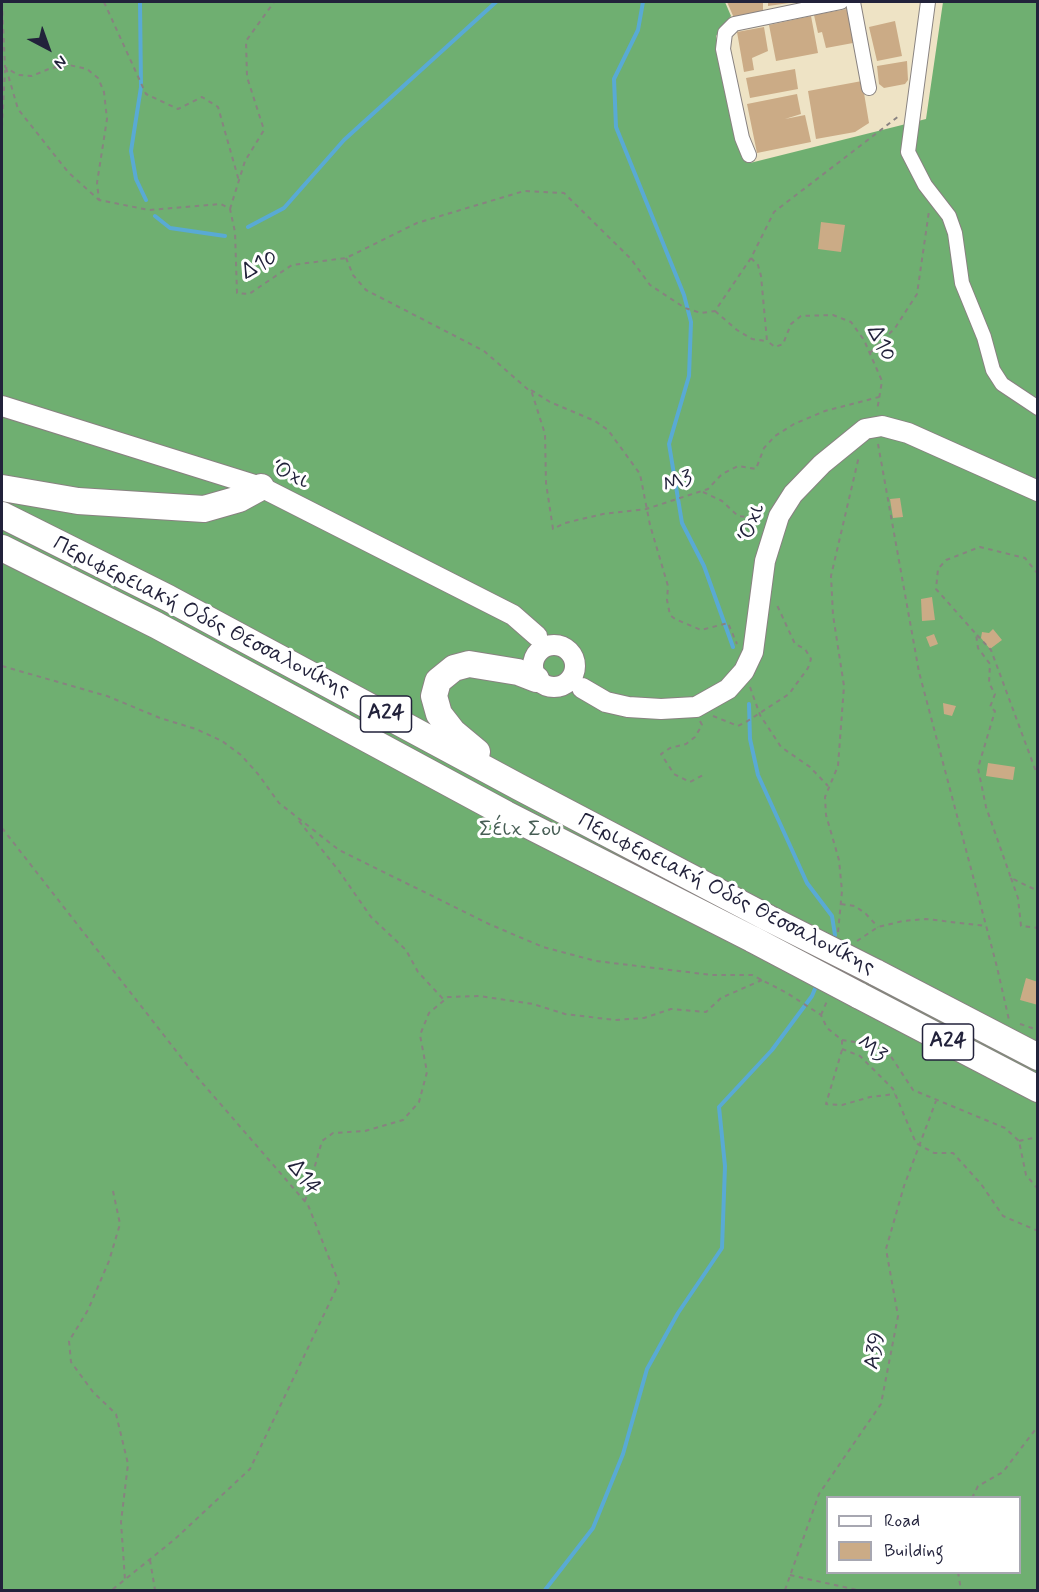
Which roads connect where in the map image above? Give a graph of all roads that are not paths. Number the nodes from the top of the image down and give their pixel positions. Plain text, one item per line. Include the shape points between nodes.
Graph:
1 (841, 2) edge
2 (853, 2) edge
3 (928, 2) edge
4 (869, 88) dead end
5 (749, 155) dead end
6 (2, 406) edge
7 (1038, 408) edge
8 (261, 487) junction
9 (2, 488) edge
10 (1038, 491) edge
11 (2, 515) edge
12 (2, 548) edge
13 (537, 644) junction
14 (536, 679) junction
15 (578, 679) junction
16 (519, 788) junction
17 (1038, 1057) edge
18 (1038, 1089) edge

1 - 5 street via 734,24 725,33 723,44
2 - 4 street
3 - 7 street via 908,153 956,233 962,283 993,370 1002,384
6 - 8 main road, Όχι
8 - 9 highway via 239,499 204,508 78,501
8 - 13 main road, Όχι via 513,615
10 - 15 main road, Όχι via 889,427 859,433 793,494 776,521 765,561 753,652 744,671 728,689 696,707 628,707 606,702
11 - 16 highway, Περιφερειακή Οδός Θεσσαλονίκης / Α24 via 168,598
12 - 18 highway, Περιφερειακή Οδός Θεσσαλονίκης / Α24, bridge via 166,630 506,814
13 - 14 main road via 532,665
13 - 15 main road via 563,646 573,656
14 - 15 main road via 547,687
14 - 16 highway via 469,664 448,671 435,691 439,714 453,732
16 - 17 highway, Περιφερειακή Οδός Θεσσαλονίκης / Α24, bridge

